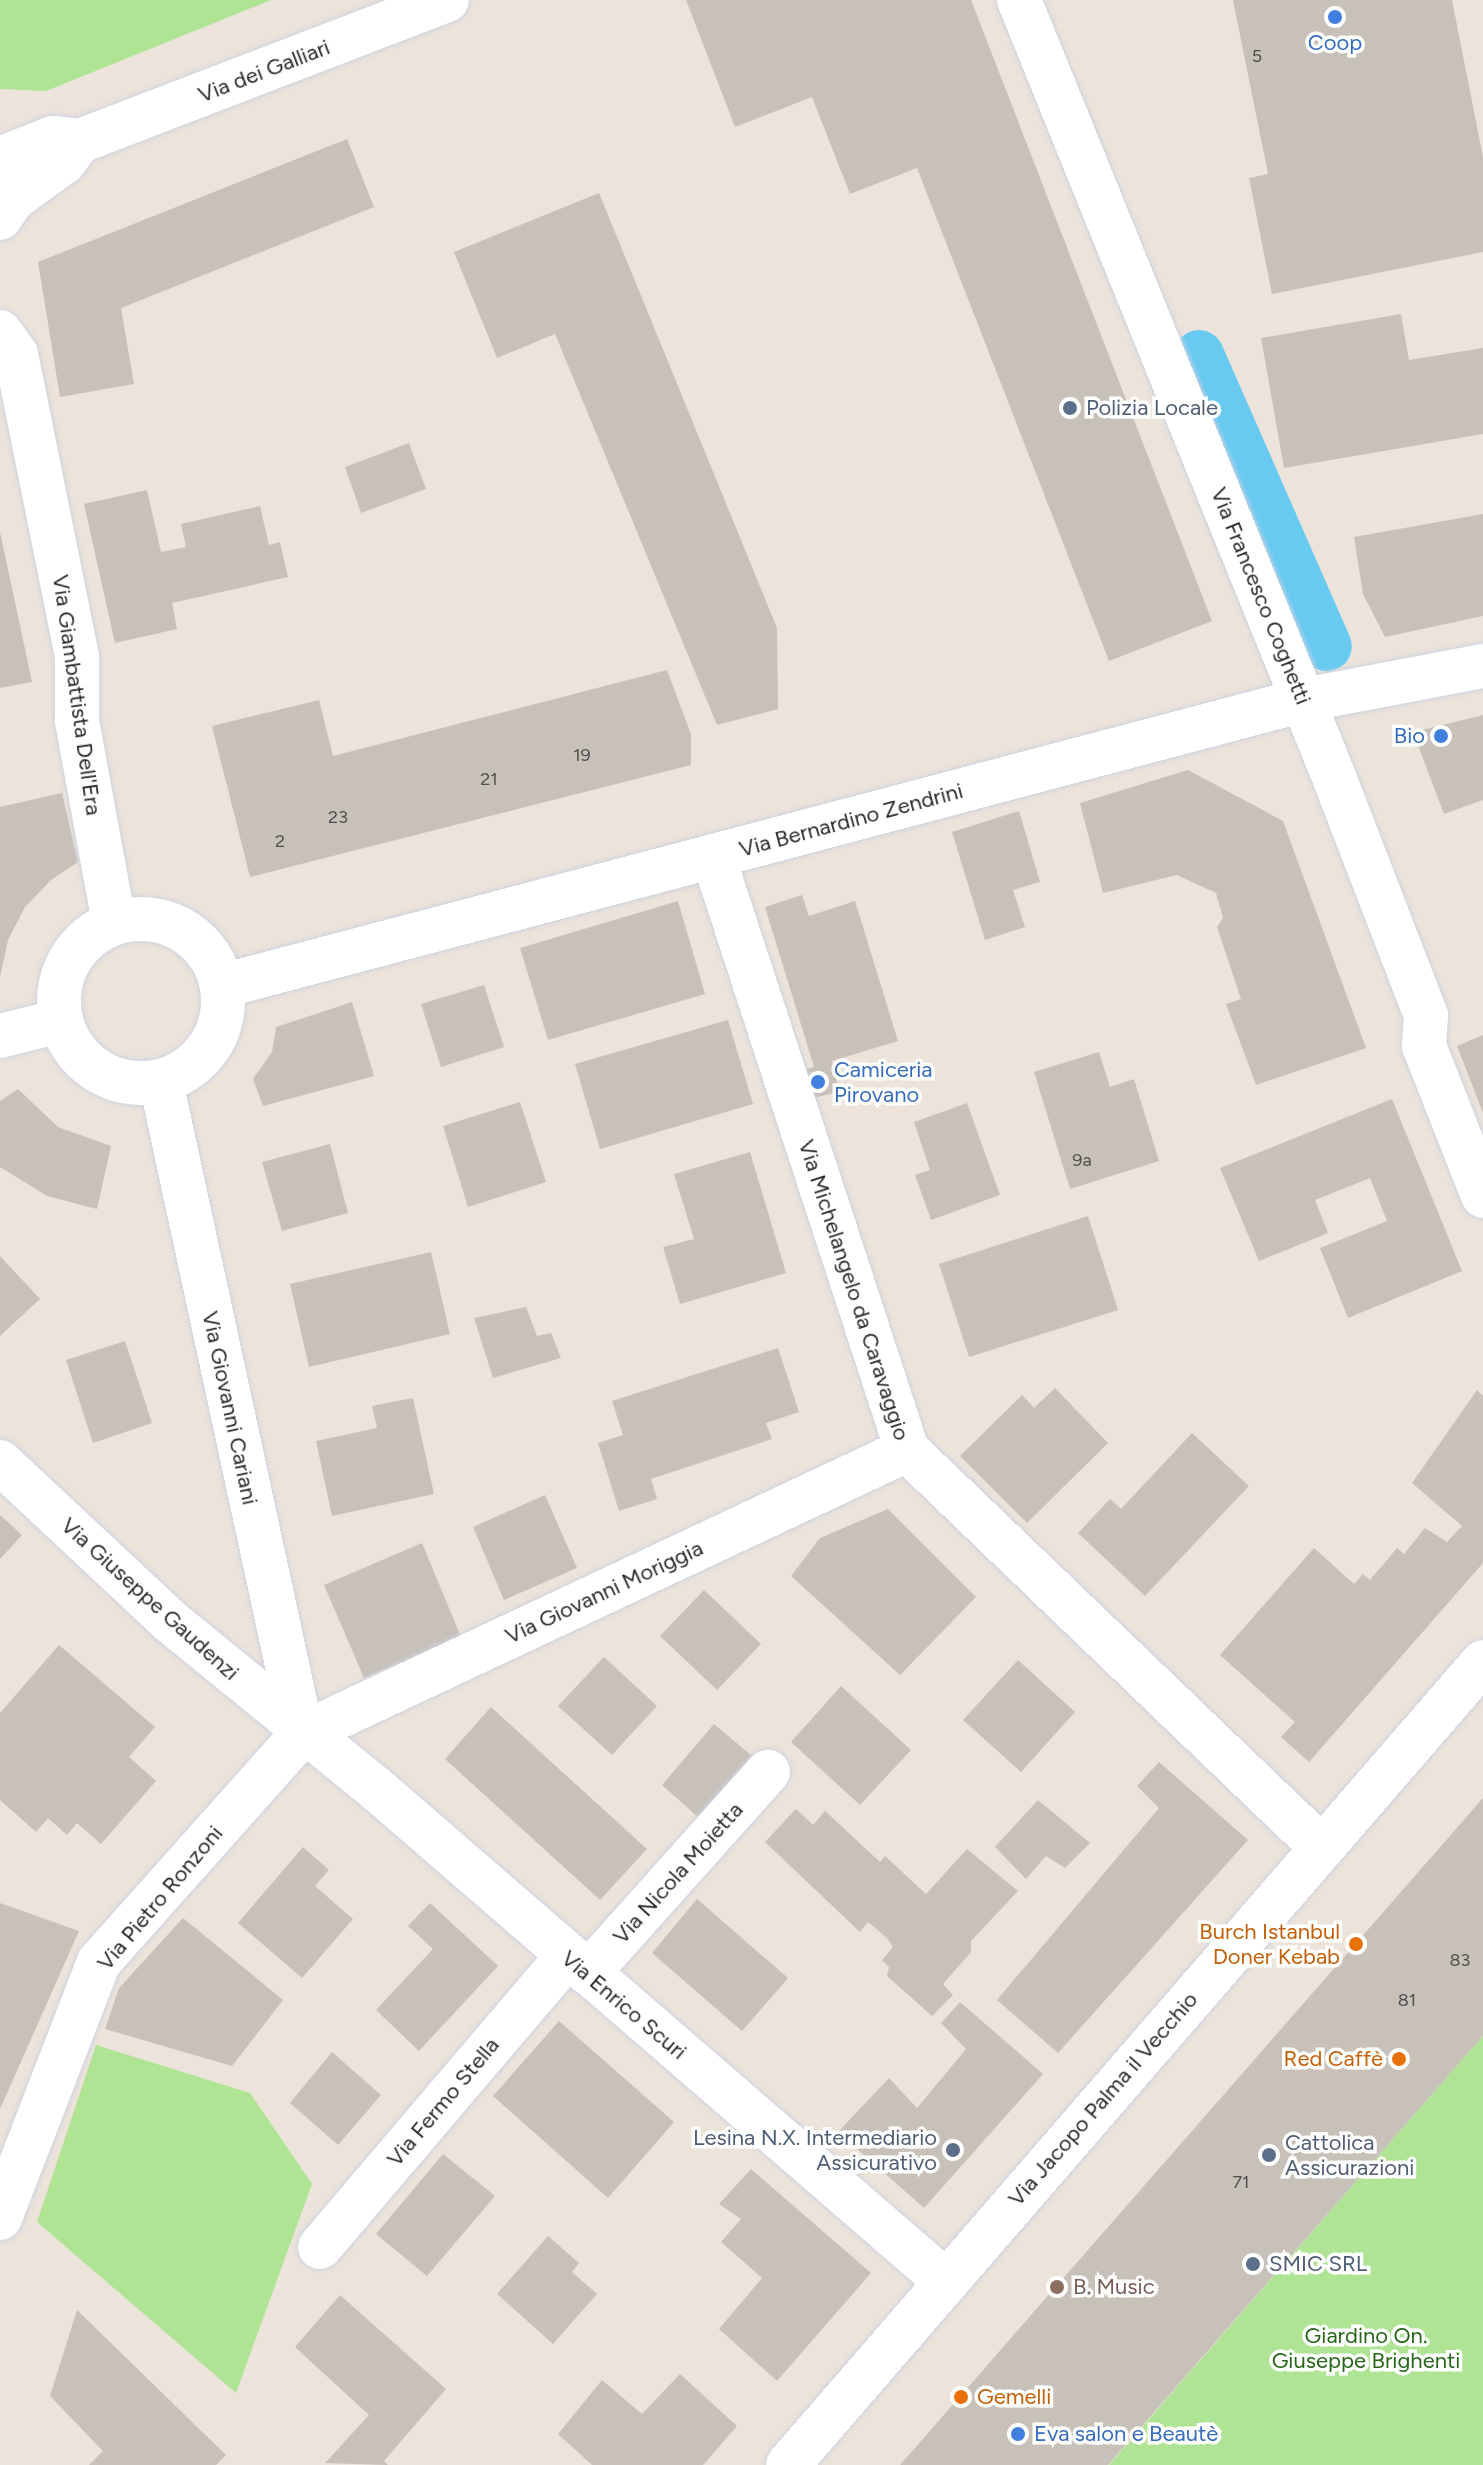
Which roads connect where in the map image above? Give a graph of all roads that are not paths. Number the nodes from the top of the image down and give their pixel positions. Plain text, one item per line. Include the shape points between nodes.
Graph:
1 (447, 0) edge
2 (1019, 0) edge
3 (80, 141) junction
4 (0, 159) edge
5 (0, 218) edge
6 (0, 332) edge
7 (1483, 666) edge
8 (1304, 700) junction
9 (713, 856) junction
10 (114, 922) junction
11 (222, 986) junction
12 (60, 1021) junction
13 (0, 1036) edge
14 (161, 1082) junction
15 (1483, 1196) edge
16 (907, 1450) junction
17 (0, 1462) edge
18 (1483, 1662) edge
19 (302, 1734) junction
20 (768, 1772) dead end
21 (1322, 1848) junction
22 (577, 1965) junction
23 (0, 2218) edge
24 (320, 2247) dead end
25 (944, 2280) junction
26 (788, 2465) edge

1 - 3 street, Via dei Galliari
2 - 8 street, Via Francesco Coghetti
3 - 4 street, Via dei Galliari via 53,138
3 - 5 street, Via dei Galliari via 64,162 13,199
6 - 10 street, Via Giambattista Dell'Era via 16,354 77,657 77,721
7 - 8 street, Via Bernardino Zendrini
8 - 9 street, Via Bernardino Zendrini
8 - 15 street, Via Francesco Coghetti via 1426,1016 1424,1046
9 - 11 street, Via Bernardino Zendrini
9 - 16 street, Via Michelangelo da Caravaggio
10 - 11 street via 142,918 170,923 194,938 212,960
10 - 12 street via 93,934 69,962 58,997
11 - 14 street via 217,1035 203,1056
12 - 13 street
12 - 14 street via 71,1045 110,1078
14 - 19 street, Via Giovanni Cariani
16 - 19 street, Via Giovanni Moriggia
16 - 21 street, Via Michelangelo da Caravaggio
17 - 19 street, Via Giuseppe Gaudenzi via 171,1622
18 - 21 street, Via Jacopo Palma il Vecchio
19 - 22 street, Via Enrico Scuri via 373,1786
19 - 23 street, Via Pietro Ronzoni via 99,1962
20 - 22 street, Via Nicola Moietta
21 - 25 street, Via Jacopo Palma il Vecchio
22 - 24 street, Via Fermo Stella
22 - 25 street, Via Enrico Scuri
25 - 26 street, Via Jacopo Palma il Vecchio

